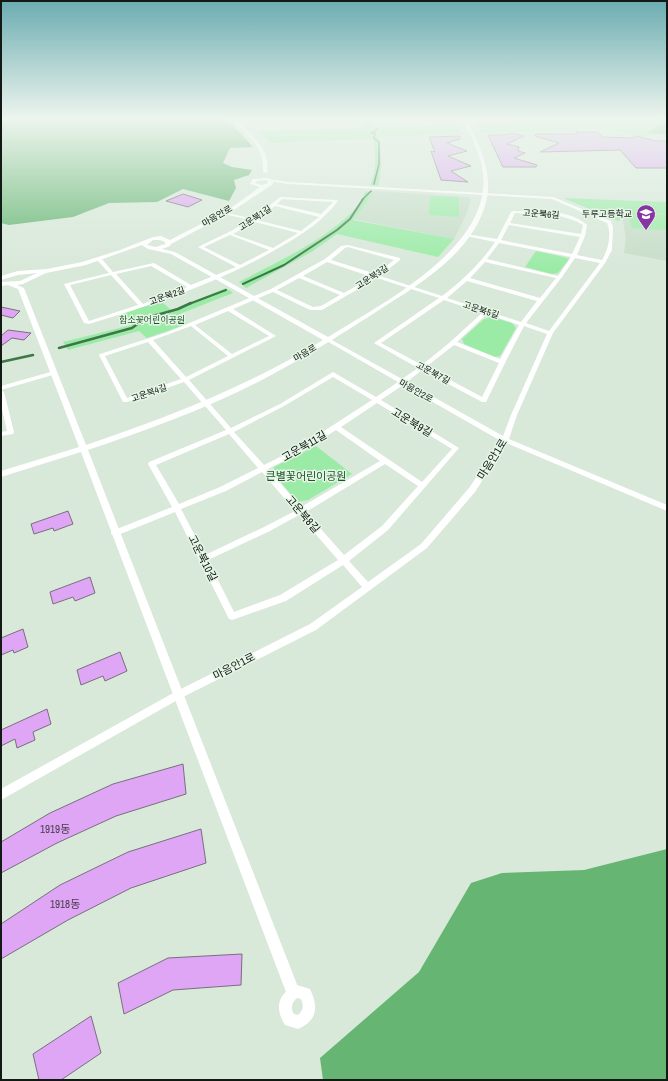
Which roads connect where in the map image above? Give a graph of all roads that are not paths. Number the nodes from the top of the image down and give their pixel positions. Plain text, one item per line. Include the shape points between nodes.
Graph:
1 (265, 168) edge
2 (483, 168) edge
3 (264, 172) junction
4 (254, 182) junction
5 (268, 182) junction
6 (250, 194) junction
7 (485, 194) junction
8 (274, 205) junction
9 (226, 213) junction
10 (322, 216) junction
11 (254, 220) junction
12 (508, 224) junction
13 (301, 232) junction
14 (182, 234) junction
15 (230, 234) junction
16 (468, 235) junction
17 (583, 236) junction
18 (157, 238) junction
19 (145, 242) junction
20 (499, 242) junction
21 (168, 244) junction
22 (151, 249) junction
23 (274, 250) junction
24 (120, 253) junction
25 (173, 253) junction
26 (575, 256) junction
27 (99, 259) junction
28 (327, 260) junction
29 (485, 260) junction
30 (603, 262) junction
31 (240, 267) junction
32 (47, 271) junction
33 (26, 272) junction
34 (112, 274) junction
35 (299, 276) junction
36 (377, 276) junction
37 (3, 277) edge
38 (217, 277) junction
39 (558, 277) junction
40 (467, 279) junction
41 (27, 280) junction
42 (6, 284) edge
43 (191, 287) junction
44 (412, 287) junction
45 (21, 288) junction
46 (273, 290) junction
47 (344, 295) junction
48 (252, 298) junction
49 (444, 298) junction
50 (540, 300) junction
51 (142, 306) junction
52 (229, 309) junction
53 (486, 312) junction
54 (191, 324) junction
55 (523, 324) junction
56 (550, 333) junction
57 (150, 340) junction
58 (328, 340) junction
59 (455, 342) junction
60 (232, 357) junction
61 (502, 362) junction
62 (423, 368) junction
63 (54, 373) junction
64 (185, 380) junction
65 (402, 383) junction
66 (1, 388) edge
67 (1, 392) edge
68 (376, 400) junction
69 (206, 403) junction
70 (336, 427) junction
71 (230, 431) junction
72 (1, 434) edge
73 (505, 440) junction
74 (83, 449) junction
75 (385, 461) junction
76 (263, 468) junction
77 (1, 474) edge
78 (424, 486) junction
79 (177, 508) junction
80 (667, 508) edge
81 (301, 511) junction
82 (116, 533) junction
83 (203, 559) junction
84 (344, 560) junction
85 (368, 588) junction
86 (178, 694) junction
87 (1, 795) edge
88 (293, 992) dead end

1 - 3 street
2 - 7 street, 마음로
3 - 4 street
3 - 5 street
4 - 5 street
4 - 6 street
5 - 6 street, 마음안로
5 - 7 street
6 - 9 street, 마음안로
7 - 16 street, 마음로
7 - 30 street, 마음안1로 via 553,198 609,222 610,250
8 - 10 street
8 - 10 street, 고운북1길 via 281,198 336,201
8 - 11 street, 고운북1길
9 - 11 street
9 - 14 street, 마음안로
10 - 13 street, 고운북1길
11 - 13 street
11 - 15 street, 고운북1길
12 - 17 street
12 - 17 street, 고운북6길 via 513,212 565,216 585,225
12 - 20 street, 고운북6길
13 - 23 street, 고운북1길
14 - 18 street
14 - 21 street
15 - 23 street
15 - 31 street, 고운북1길 via 200,247
16 - 20 street
16 - 44 street, 마음로 via 451,254
17 - 26 street
18 - 19 street
18 - 21 street via 166,240
19 - 22 street via 145,246
19 - 24 street
20 - 26 street
20 - 29 street, 고운북6길
21 - 22 street
21 - 25 street
22 - 24 street
22 - 25 street
23 - 31 street, 고운북1길
24 - 27 street
25 - 38 street
26 - 30 street
26 - 39 street
27 - 32 street
27 - 34 street, 고운북2길
28 - 35 street, 고운북3길
28 - 36 street, 고운북5길
28 - 36 street, 고운북3길 via 342,247 348,246 398,259
29 - 39 street
29 - 40 street, 고운북6길
30 - 56 street, 마음안1로
31 - 38 street, 고운북1길
32 - 33 street
32 - 41 street
33 - 37 street via 15,272
33 - 41 street via 30,276
34 - 43 street, 고운북2길 via 152,264
34 - 51 street, 고운북2길
34 - 51 street, 고운북2길 via 67,284 87,323
35 - 46 street, 고운북3길
35 - 47 street
36 - 44 street, 고운북5길
36 - 47 street, 고운북3길
37 - 42 street via 2,281
38 - 43 street, 고운북2길
38 - 48 street
39 - 50 street
40 - 49 street, 고운북6길
40 - 50 street
41 - 42 street
41 - 45 street
42 - 45 street
43 - 51 street, 고운북2길
44 - 49 street, 고운북5길
44 - 58 street, 마음로
45 - 63 street
46 - 47 street, 고운북3길 via 312,309 322,308
46 - 48 street, 고운북4길
48 - 52 street, 고운북4길
48 - 58 street
49 - 53 street, 고운북5길
49 - 62 street, 고운북7길 via 377,343
50 - 55 street
52 - 54 street, 고운북4길
52 - 60 street, 고운북4길 via 273,336
53 - 55 street, 고운북5길
53 - 59 street
54 - 57 street, 고운북4길
54 - 60 street
55 - 56 street, 고운북5길
55 - 61 street, 고운북7길
56 - 73 street, 마음안1로
57 - 64 street, 고운북8길
57 - 64 street, 고운북4길 via 102,355 125,401
58 - 65 street, 마음안2로
58 - 69 street, 마음로 via 271,373
59 - 61 street
59 - 62 street
60 - 64 street, 고운북4길
61 - 62 street, 고운북7길 via 484,401
62 - 65 street
63 - 66 street
63 - 74 street
64 - 69 street, 고운북8길
65 - 68 street
65 - 73 street, 마음안2로
67 - 72 street via 11,432
68 - 70 street
68 - 71 street, 고운북9길 via 333,374 282,405
68 - 78 street, 고운북9길 via 456,448
69 - 71 street, 고운북8길
69 - 74 street, 마음로
70 - 75 street, 고운북11길
70 - 76 street, 고운북11길 via 298,451
71 - 76 street, 고운북8길
71 - 79 street, 고운북10길 via 152,464
73 - 80 street, 마음안2로
73 - 85 street, 마음안1로 via 472,490 424,546
74 - 77 street, 마음로
74 - 82 street
75 - 78 street, 고운북11길
75 - 81 street
76 - 79 street, 고운북11길 via 223,489
76 - 81 street, 고운북8길
78 - 84 street, 고운북9길 via 385,528
79 - 82 street, 고운북11길
79 - 83 street, 고운북10길
81 - 83 street
81 - 84 street, 고운북8길
82 - 86 street
83 - 84 street, 고운북10길 via 232,616 282,598
84 - 85 street, 고운북8길
85 - 86 street, 마음안1로 via 313,627
86 - 87 street, 마음안1로
86 - 88 street

